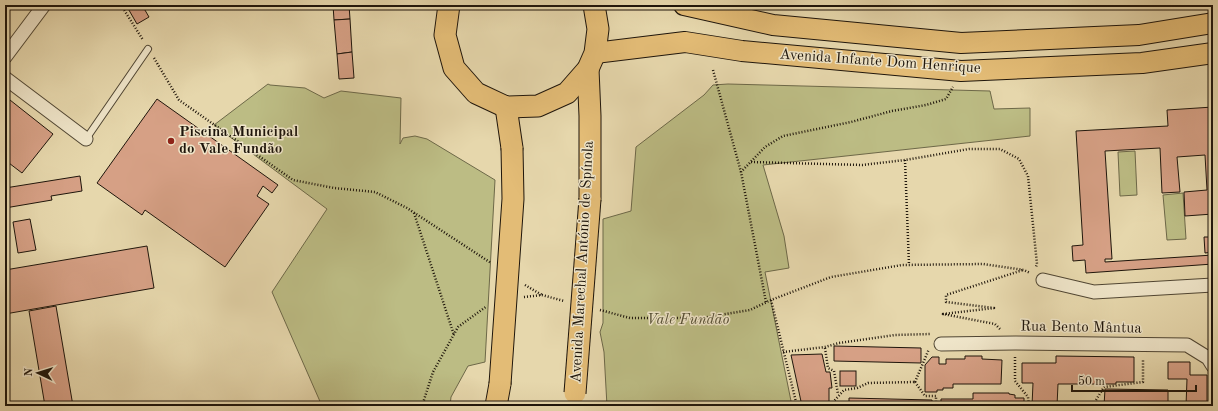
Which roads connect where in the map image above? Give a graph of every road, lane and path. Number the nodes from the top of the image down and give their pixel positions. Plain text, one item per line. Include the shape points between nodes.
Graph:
1 (44, 5) edge
2 (121, 5) edge
3 (450, 5) edge
4 (594, 5) edge
5 (684, 5) edge
6 (1213, 23) edge
7 (148, 49) junction
8 (1213, 53) edge
9 (5, 57) edge
10 (592, 61) junction
11 (713, 70) dead end
12 (5, 78) edge
13 (954, 86) dead end
14 (506, 106) junction
15 (86, 139) joint
16 (905, 160) junction
17 (751, 162) junction
18 (741, 172) junction
19 (414, 213) junction
20 (910, 265) junction
21 (495, 266) dead end
22 (1024, 270) junction
23 (1038, 278) junction
24 (522, 282) dead end
25 (1213, 285) edge
26 (542, 295) junction
27 (519, 297) dead end
28 (771, 300) junction
29 (766, 302) junction
30 (571, 303) dead end
31 (490, 304) dead end
32 (593, 309) dead end
33 (454, 335) junction
34 (936, 344) junction
35 (1015, 344) junction
36 (1144, 345) junction
37 (825, 348) junction
38 (783, 352) junction
39 (1213, 366) edge
40 (915, 382) junction
41 (838, 395) junction
42 (575, 400) edge
43 (422, 406) edge
44 (496, 406) edge
45 (797, 406) edge
46 (834, 406) edge
47 (936, 406) edge
48 (1029, 406) edge
49 (1096, 406) edge

1 - 9 street
2 - 7 path
3 - 14 highway via 445,35 454,68 476,93
4 - 10 highway, Avenida Marechal António de Spínola via 598,29
5 - 6 main road, Avenida Infante Dom Henrique via 729,13 773,25 962,43 1139,35
7 - 15 lane
7 - 19 path via 179,100 293,180 375,192
8 - 10 main road, Avenida Infante Dom Henrique via 1142,63 961,71 742,51 685,42
10 - 14 highway via 567,93 538,106
10 - 42 highway, Avenida Marechal António de Spínola, bridge via 590,199
11 - 18 path
12 - 15 street
13 - 17 path via 946,99 926,105 783,136 766,147
14 - 44 highway, bridge via 512,148 513,199 500,384
16 - 17 path via 862,164
16 - 20 path
16 - 23 path via 961,150 1000,149 1019,160 1028,176
17 - 18 path
18 - 29 path
19 - 21 path
19 - 33 path
20 - 22 path via 983,264
20 - 28 path via 831,277
22 - 23 path
22 - 35 path via 946,295 946,302 994,308 943,314 995,324
23 - 25 street via 1094,292
24 - 26 path
26 - 27 path
26 - 30 path
28 - 29 path
28 - 38 path
29 - 32 path via 750,310 702,318 630,318
31 - 33 path via 458,327
33 - 43 path via 433,372
34 - 35 street, Rua Bento Mântua
34 - 37 path via 931,334 895,335 839,343
34 - 40 path
35 - 36 street, Rua Bento Mântua
35 - 48 path via 1015,381 1028,397
36 - 39 street, Rua Bento Mântua via 1187,346 1208,358
36 - 49 path via 1143,382 1104,387 1096,400
37 - 38 path
37 - 41 path via 828,368 834,371
38 - 45 path
40 - 41 path via 868,383 844,390
40 - 47 path via 925,396 936,396
41 - 46 path

